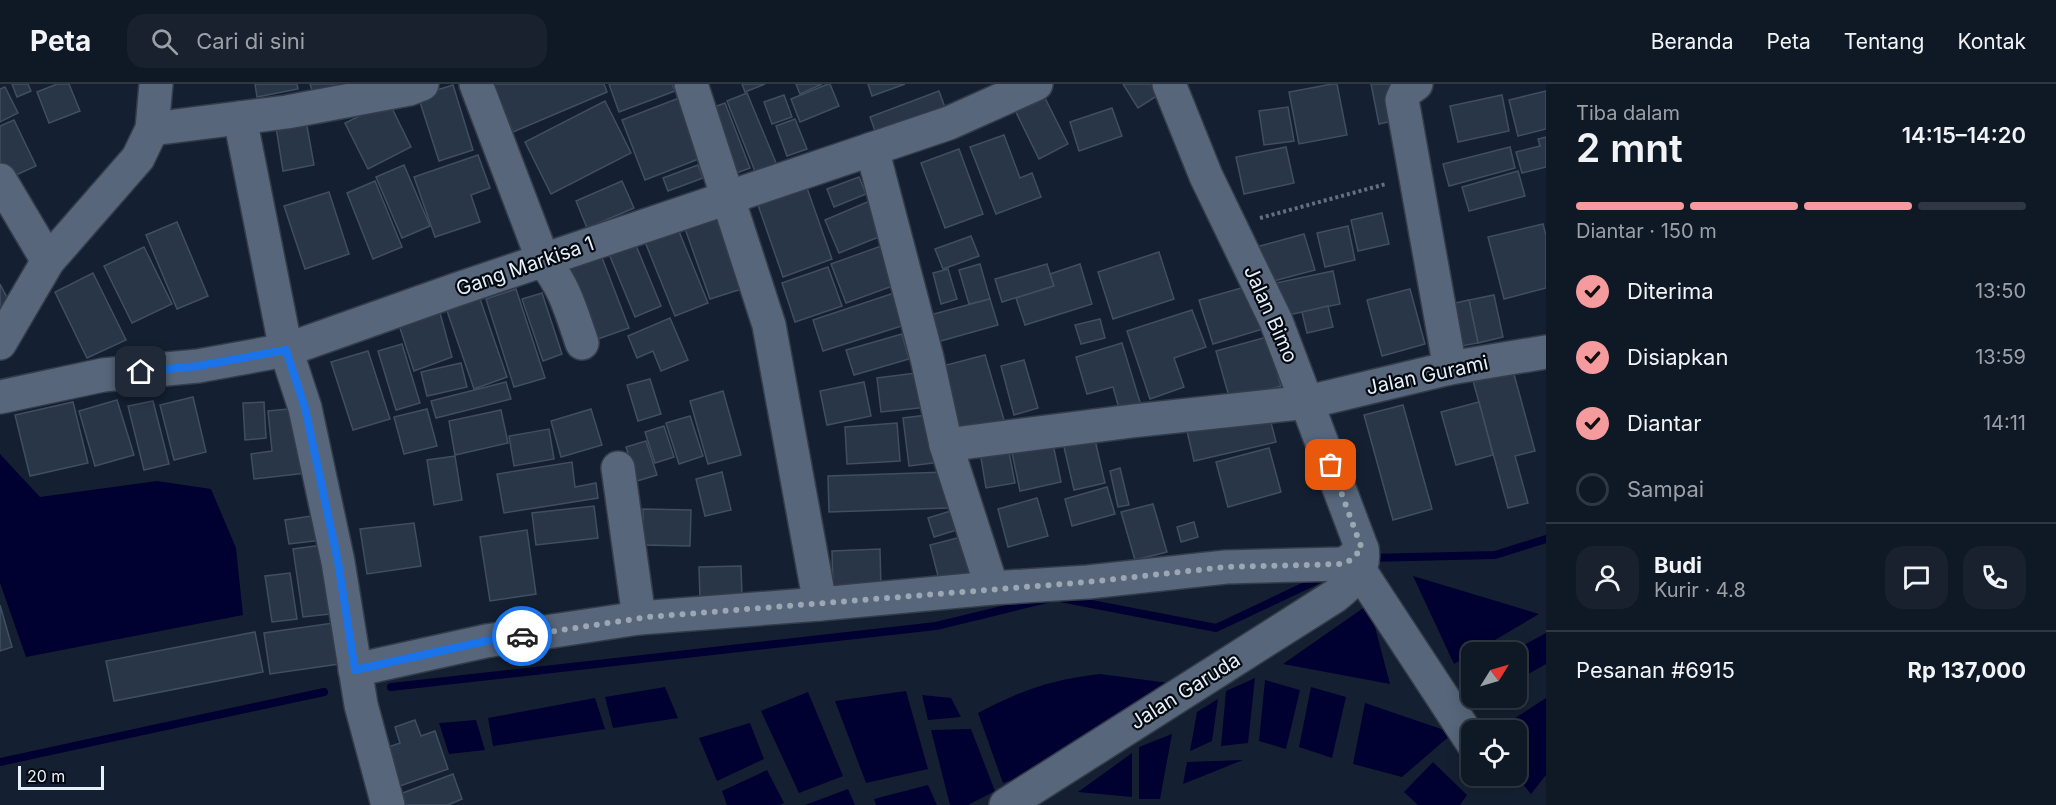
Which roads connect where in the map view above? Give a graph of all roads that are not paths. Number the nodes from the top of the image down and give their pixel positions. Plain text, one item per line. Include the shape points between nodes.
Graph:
1 (156, 84) edge
2 (422, 84) edge
3 (476, 84) edge
4 (692, 84) edge
5 (1036, 84) edge
6 (1169, 84) edge
7 (1416, 84) edge
8 (303, 96) edge
9 (240, 118) junction
10 (152, 129) junction
11 (872, 149) junction
12 (0, 180) edge
13 (728, 197) junction
14 (543, 260) junction
15 (48, 261) junction
16 (0, 343) edge
17 (582, 343) dead end
18 (286, 350) junction
19 (1546, 352) edge
20 (1450, 368) junction
21 (0, 398) edge
22 (1308, 402) junction
23 (946, 445) junction
24 (618, 468) dead end
25 (1362, 559) junction
26 (992, 588) junction
27 (820, 604) junction
28 (639, 618) junction
29 (355, 670) junction
30 (1461, 724) edge
31 (388, 805) edge
32 (1006, 805) edge

1 - 10 street
2 - 8 street via 409,89
3 - 14 street
4 - 13 street
5 - 11 street, Gang Markisa 1 via 950,123
6 - 22 street, Jalan Bimo via 1206,176 1276,321
7 - 20 street via 1402,100
8 - 9 street
9 - 10 street
9 - 18 street
10 - 15 street via 138,158
11 - 13 street, Gang Markisa 1
11 - 23 street
12 - 15 street
13 - 14 street, Gang Markisa 1
13 - 27 street via 769,324
14 - 17 street via 558,278
14 - 18 street, Gang Markisa 1
15 - 16 street
18 - 21 street, Gang Markisa 1 via 198,366 103,375
18 - 29 street via 305,408 338,562
19 - 20 street, Jalan Gurami
20 - 22 street, Jalan Gurami
22 - 23 street, Jalan Gurami
22 - 25 street, Jalan Bimo
23 - 26 street
24 - 28 street
25 - 26 street via 1342,564 1226,567
25 - 30 street, Jalan Bimo
25 - 32 street, Jalan Garuda via 1350,583 1335,596
26 - 27 street
27 - 28 street
28 - 29 street via 486,641
29 - 31 street

